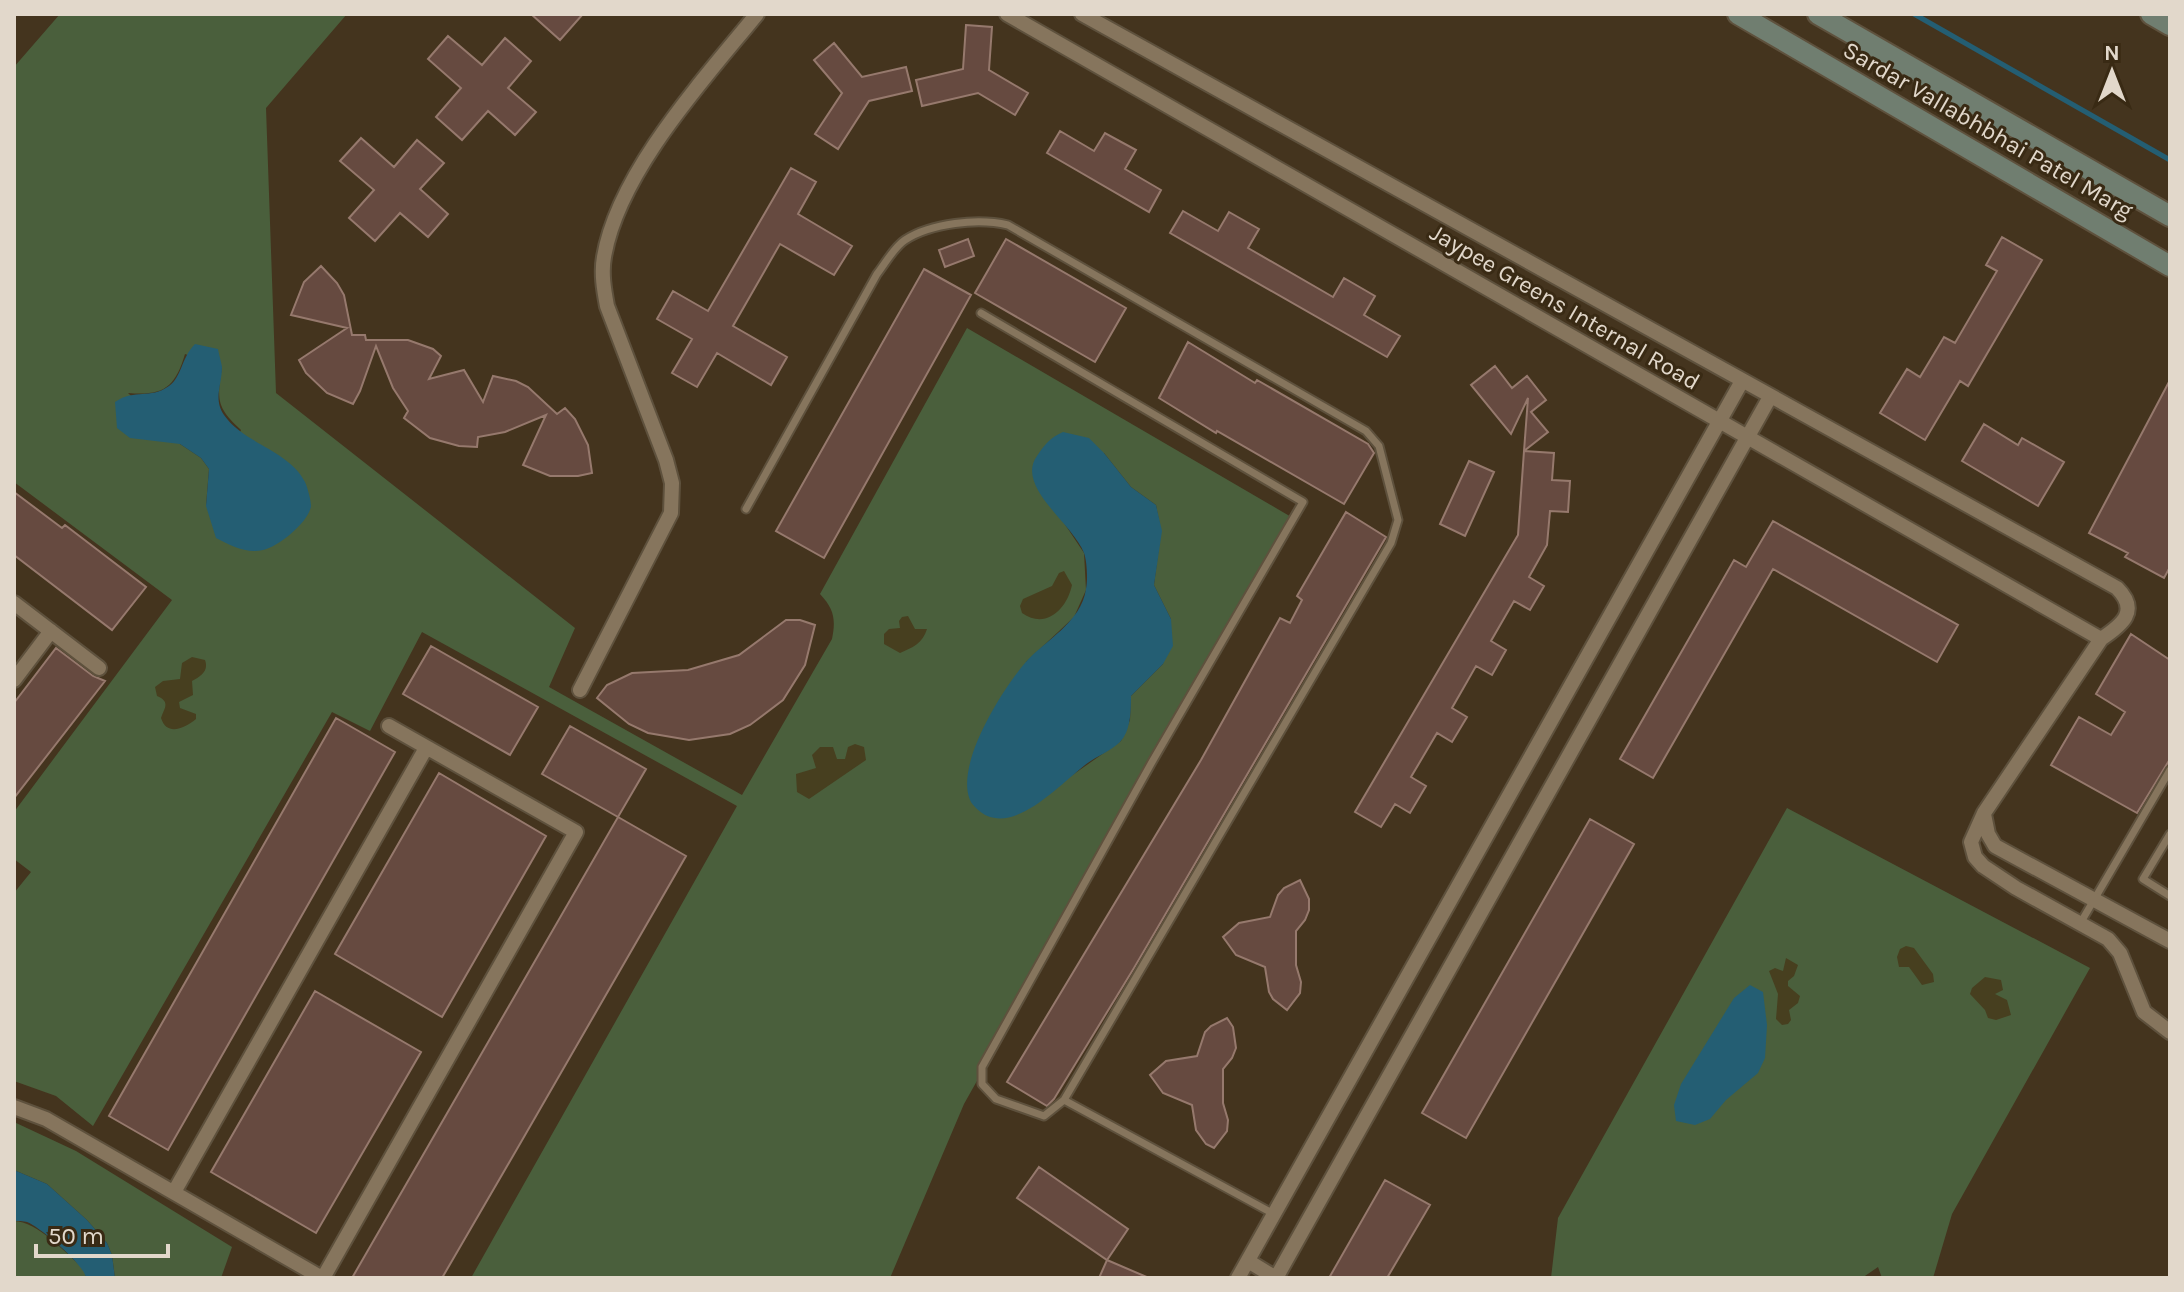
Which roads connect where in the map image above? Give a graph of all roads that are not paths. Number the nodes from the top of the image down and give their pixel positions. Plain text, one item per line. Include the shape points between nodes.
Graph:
1 (757, 14) edge
2 (1007, 14) edge
3 (1082, 14) edge
4 (1738, 14) edge
5 (1818, 14) edge
6 (2151, 14) edge
7 (2170, 25) edge
8 (2170, 216) edge
9 (2170, 266) edge
10 (981, 313) dead end
11 (1742, 381) junction
12 (1770, 397) junction
13 (1719, 421) junction
14 (1748, 437) junction
15 (746, 509) dead end
16 (14, 603) edge
17 (51, 631) junction
18 (2101, 639) junction
19 (99, 668) dead end
20 (14, 680) edge
21 (580, 690) dead end
22 (389, 726) dead end
23 (426, 748) junction
24 (2170, 770) edge
25 (2167, 783) edge
26 (1984, 813) junction
27 (2170, 834) edge
28 (2170, 896) edge
29 (2094, 900) junction
30 (2081, 922) junction
31 (2170, 941) edge
32 (2169, 1028) edge
33 (1064, 1100) junction
34 (14, 1107) edge
35 (174, 1192) junction
36 (1274, 1214) junction
37 (1248, 1261) junction
38 (323, 1278) edge
39 (1238, 1278) edge
40 (1276, 1278) edge

1 - 21 street via 627,187 603,258 607,306 666,460 671,513
2 - 13 street, Jaypee Greens Internal Road
3 - 11 street, Jaypee Greens Internal Road
4 - 9 street, Sardar Vallabhbhai Patel Marg
5 - 8 street, Sardar Vallabhbhai Patel Marg
6 - 7 street
10 - 33 lane via 1303,502 982,1067 982,1084 996,1099 1044,1116
11 - 12 street, Jaypee Greens Internal Road
11 - 13 street
12 - 14 street
12 - 18 street, Jaypee Greens Internal Road via 2117,588 2126,596 2123,624
13 - 14 street, Jaypee Greens Internal Road
13 - 36 street
14 - 18 street, Jaypee Greens Internal Road
14 - 40 street
15 - 33 lane via 877,274 904,241 972,220 1008,225 1366,431 1379,446 1398,520 1391,543
16 - 17 street
17 - 19 street
17 - 20 street
18 - 26 street, Jaypee Greens Internal Road
22 - 23 street
23 - 35 street
23 - 38 street via 576,832
24 - 25 lane
25 - 29 lane
26 - 29 street via 1995,846
26 - 30 street, Jaypee Greens Internal Road via 1971,842 1983,866
27 - 28 lane via 2143,879
29 - 30 lane
29 - 31 street
30 - 32 street, Jaypee Greens Internal Road via 2120,953 2144,1012
33 - 36 lane
34 - 35 street via 46,1119
35 - 38 street
36 - 37 street
37 - 39 street
37 - 40 street

